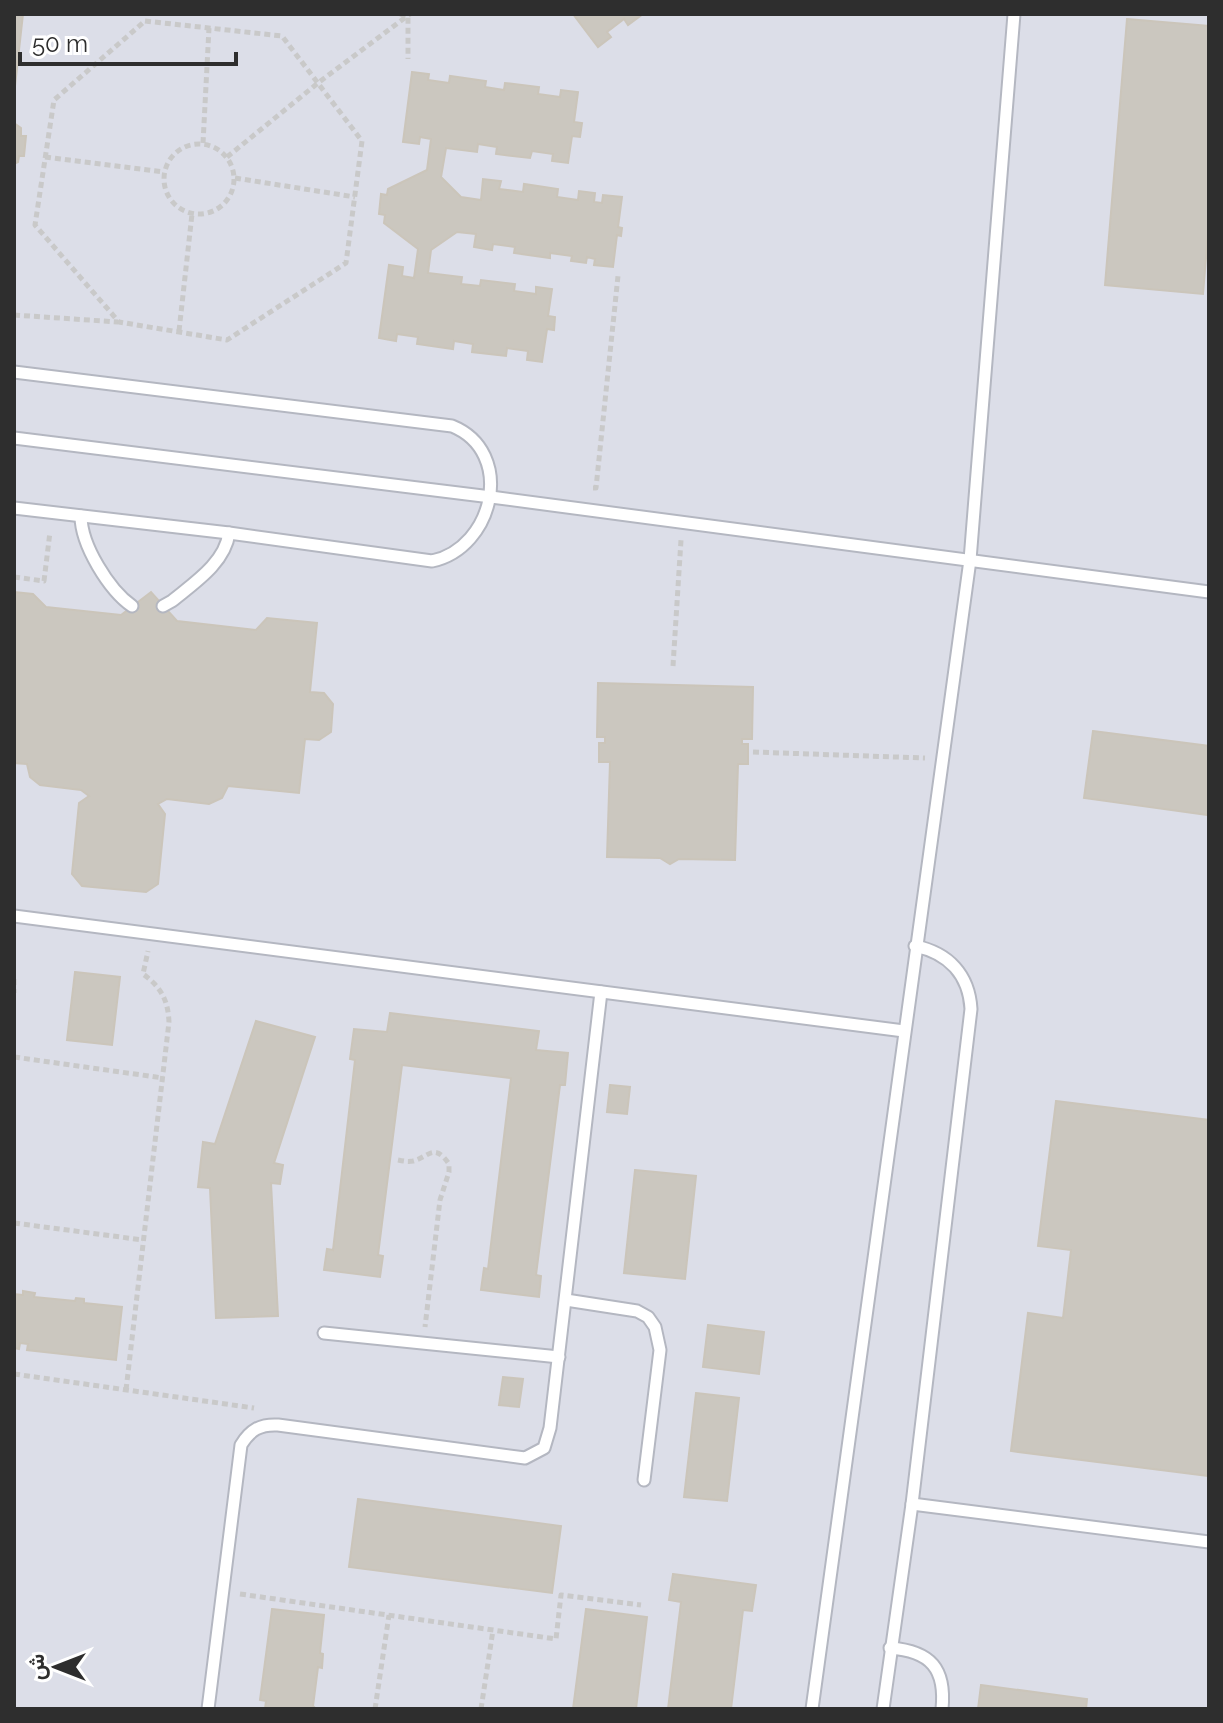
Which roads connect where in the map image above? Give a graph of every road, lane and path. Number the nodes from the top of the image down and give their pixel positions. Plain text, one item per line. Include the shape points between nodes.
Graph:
1 (400, 14) edge
2 (1014, 14) edge
3 (409, 15) edge
4 (209, 28) junction
5 (408, 59) dead end
6 (318, 83) junction
7 (203, 143) junction
8 (45, 157) junction
9 (227, 157) junction
10 (164, 172) junction
11 (235, 178) junction
12 (355, 197) junction
13 (192, 214) junction
14 (618, 276) dead end
15 (14, 315) edge
16 (119, 322) junction
17 (179, 331) junction
18 (14, 372) edge
19 (14, 438) edge
20 (584, 488) dead end
21 (491, 497) junction
22 (14, 508) edge
23 (53, 512) junction
24 (81, 516) junction
25 (682, 522) junction
26 (229, 533) junction
27 (970, 560) junction
28 (14, 577) edge
29 (1209, 592) edge
30 (132, 606) dead end
31 (163, 606) dead end
32 (673, 666) dead end
33 (753, 752) dead end
34 (942, 758) junction
35 (14, 916) edge
36 (152, 934) junction
37 (915, 946) junction
38 (14, 979) edge
39 (601, 992) junction
40 (14, 993) edge
41 (904, 1031) junction
42 (14, 1057) edge
43 (163, 1078) junction
44 (398, 1160) dead end
45 (14, 1223) edge
46 (143, 1240) junction
47 (566, 1300) junction
48 (324, 1333) dead end
49 (423, 1343) junction
50 (559, 1357) junction
51 (14, 1374) edge
52 (126, 1390) junction
53 (266, 1424) junction
54 (644, 1480) dead end
55 (912, 1504) junction
56 (1209, 1542) edge
57 (222, 1592) junction
58 (641, 1605) dead end
59 (389, 1615) junction
60 (493, 1630) junction
61 (890, 1648) junction
62 (208, 1709) edge
63 (375, 1709) edge
64 (481, 1709) edge
65 (812, 1709) edge
66 (883, 1709) edge
67 (942, 1709) edge

1 - 3 path
2 - 27 lane
3 - 5 path
3 - 6 path
4 - 6 path via 282,36
4 - 7 path
4 - 8 path via 145,21 54,100
6 - 9 path
6 - 12 path via 362,141
7 - 9 path
7 - 10 path via 178,150
8 - 10 path
8 - 16 path via 35,225
9 - 11 path
10 - 13 path via 169,198
11 - 12 path
11 - 13 path via 222,207
12 - 17 path via 346,263 227,340
13 - 17 path
14 - 20 path via 596,488
15 - 16 path
16 - 17 path
18 - 21 lane via 452,426 469,435 486,462
19 - 21 lane
21 - 25 lane
21 - 26 lane via 481,527 452,554 432,561
22 - 23 lane
23 - 24 lane
23 - 28 path via 44,581
24 - 26 lane
24 - 30 lane via 86,544
25 - 27 lane
25 - 32 path
26 - 31 lane via 217,561
27 - 29 lane
27 - 34 lane
33 - 34 path
34 - 37 lane
35 - 36 lane
36 - 39 lane
36 - 43 path via 143,974 161,989 169,1011
37 - 41 lane
37 - 55 lane via 931,949 956,966 970,993 971,1009
38 - 40 path
39 - 41 lane
39 - 47 lane
41 - 65 lane
42 - 43 path
43 - 46 path
44 - 49 path via 414,1161 430,1152 449,1164
45 - 46 path
46 - 52 path
47 - 50 lane
47 - 54 lane via 637,1311 648,1317 660,1338
48 - 49 lane
49 - 50 lane
50 - 53 lane via 549,1438 544,1448 525,1458
51 - 52 path
52 - 53 path via 249,1407
53 - 57 lane via 241,1445
55 - 56 lane
55 - 61 lane
57 - 59 path
57 - 62 lane
58 - 60 path via 561,1595 556,1639
59 - 60 path
59 - 63 path
60 - 64 path
61 - 66 lane
61 - 67 lane via 912,1650 931,1662 942,1682

